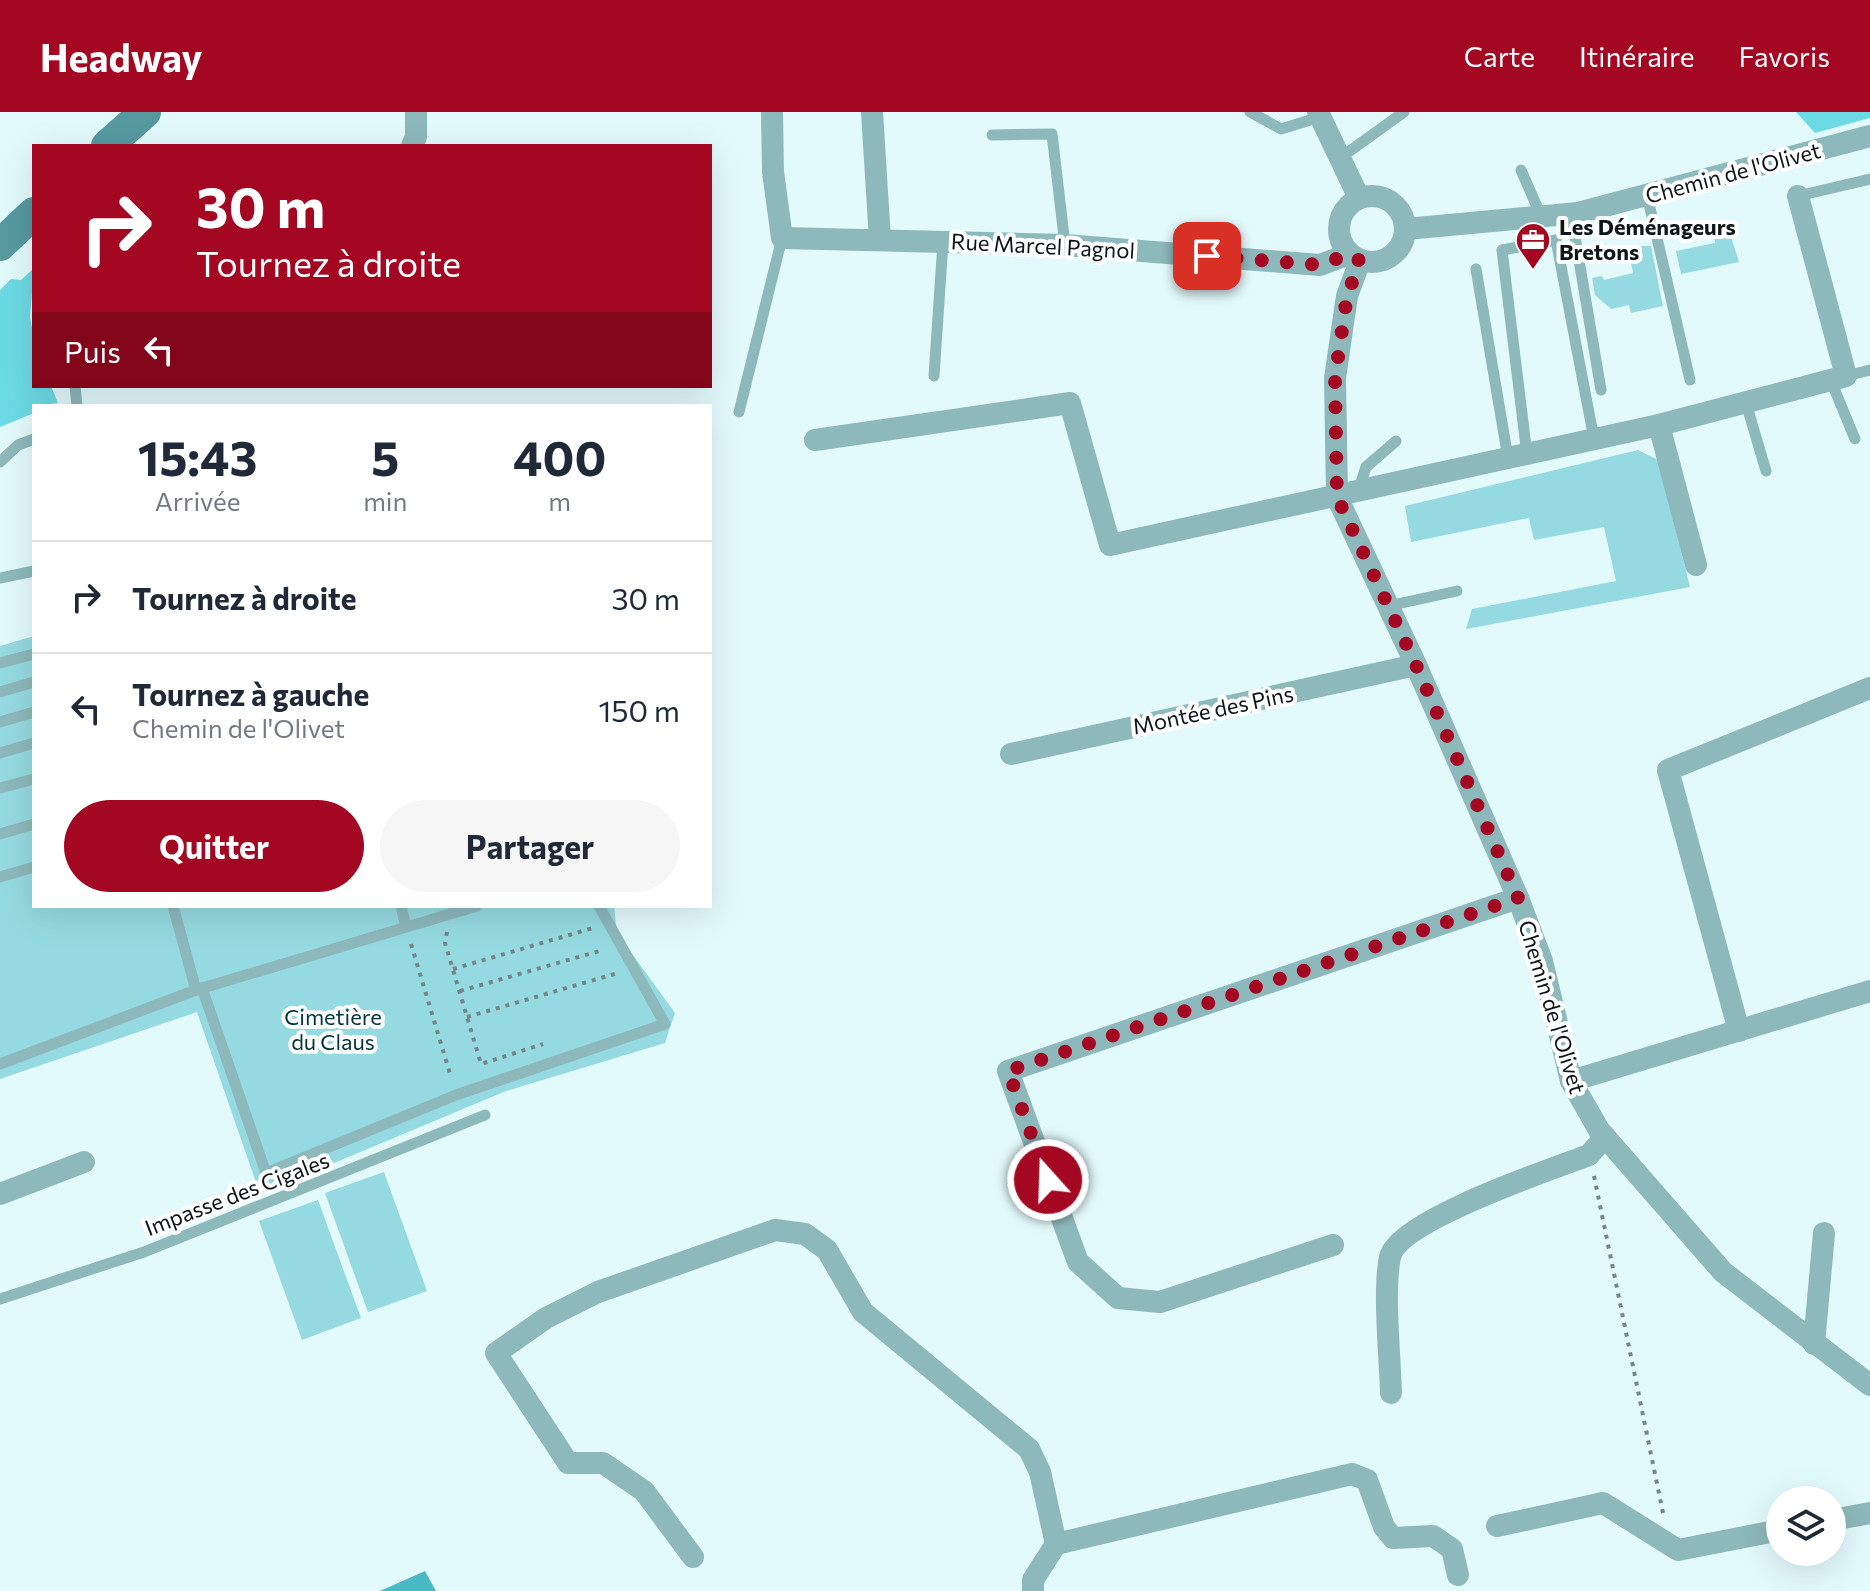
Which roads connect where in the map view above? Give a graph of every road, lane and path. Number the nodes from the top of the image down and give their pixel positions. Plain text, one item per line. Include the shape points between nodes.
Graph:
1 (145, 112) edge
2 (416, 112) edge
3 (772, 112) edge
4 (872, 112) edge
5 (1250, 112) edge
6 (1404, 112) edge
7 (1319, 114) edge
8 (992, 135) dead end
9 (1870, 136) edge
10 (109, 144) edge
11 (413, 144) edge
12 (1340, 158) junction
13 (1521, 170) dead end
14 (1870, 179) edge
15 (1647, 195) junction
16 (1798, 196) joint
17 (1359, 198) junction
18 (1571, 213) junction
19 (32, 215) edge
20 (1541, 216) junction
21 (1406, 229) junction
22 (782, 238) junction
23 (880, 240) junction
24 (943, 242) junction
25 (0, 245) edge
26 (1065, 245) junction
27 (1355, 257) junction
28 (1476, 269) dead end
29 (1870, 370) edge
30 (934, 376) dead end
31 (1838, 378) junction
32 (1690, 380) dead end
33 (1601, 390) dead end
34 (1746, 403) junction
35 (739, 412) dead end
36 (1659, 425) junction
37 (1594, 439) junction
38 (1855, 439) dead end
39 (32, 440) edge
40 (815, 440) dead end
41 (1396, 441) dead end
42 (1517, 457) junction
43 (0, 462) edge
44 (1766, 471) dead end
45 (1347, 495) junction
46 (1696, 565) dead end
47 (32, 571) edge
48 (0, 578) edge
49 (1457, 591) dead end
50 (1388, 606) junction
51 (32, 655) edge
52 (0, 663) edge
53 (1416, 665) junction
54 (32, 683) edge
55 (1870, 688) edge
56 (0, 692) edge
57 (32, 713) edge
58 (0, 722) edge
59 (32, 744) edge
60 (0, 753) edge
61 (1011, 754) dead end
62 (32, 780) edge
63 (0, 788) edge
64 (32, 825) edge
65 (0, 834) edge
66 (32, 868) edge
67 (0, 877) edge
68 (1518, 898) junction
69 (174, 908) edge
70 (401, 908) edge
71 (470, 908) edge
72 (600, 908) edge
73 (609, 924) junction
74 (406, 927) junction
75 (448, 929) dead end
76 (621, 945) junction
77 (634, 968) junction
78 (453, 969) junction
79 (199, 989) junction
80 (460, 991) junction
81 (1870, 991) edge
82 (467, 1017) junction
83 (1739, 1031) junction
84 (554, 1041) dead end
85 (0, 1064) edge
86 (1571, 1081) junction
87 (456, 1095) junction
88 (485, 1115) dead end
89 (1605, 1137) junction
90 (1589, 1155) junction
91 (84, 1162) dead end
92 (0, 1194) edge
93 (1824, 1233) dead end
94 (1333, 1245) dead end
95 (0, 1299) edge
96 (1814, 1344) junction
97 (1870, 1385) edge
98 (1391, 1393) dead end
99 (1870, 1513) edge
100 (1846, 1517) edge
101 (1497, 1526) dead end
102 (1766, 1533) edge
103 (1056, 1544) junction
104 (1678, 1550) junction
105 (693, 1557) dead end
106 (1458, 1575) dead end
107 (1033, 1591) edge

1 - 10 main road
2 - 11 street
3 - 22 street
4 - 23 street
5 - 7 lane via 1281,129
6 - 12 lane
7 - 12 street
8 - 26 lane via 1052,134
9 - 15 street, Chemin de l'Olivet
12 - 17 street
13 - 20 lane
14 - 16 lane
15 - 18 street, Chemin de l'Olivet
15 - 32 lane
16 - 31 street
17 - 21 street via 1390,201 1399,208
17 - 27 street via 1342,212 1338,223 1338,235
18 - 20 street, Chemin de l'Olivet
18 - 33 lane
19 - 25 main road
20 - 21 street, Chemin de l'Olivet
21 - 27 street via 1391,256 1371,262
22 - 23 street, Rue Marcel Pagnol
22 - 35 lane
23 - 24 street, Rue Marcel Pagnol
24 - 26 street, Rue Marcel Pagnol
24 - 30 lane
26 - 27 street, Rue Marcel Pagnol via 1320,265
27 - 45 street, Chemin de l'Olivet via 1335,378
28 - 42 lane
29 - 31 lane
31 - 34 street
31 - 38 lane
34 - 36 street
34 - 44 lane
36 - 37 street
36 - 46 street
37 - 42 street
37 - 42 lane via 1556,240 1502,250
39 - 43 lane
40 - 45 street via 1070,403 1110,545
41 - 45 lane via 1366,467
42 - 45 street
45 - 50 street, Chemin de l'Olivet
47 - 48 lane
49 - 50 lane
50 - 53 street, Chemin de l'Olivet
51 - 52 lane
53 - 61 street, Montée des Pins
53 - 68 street, Chemin de l'Olivet
54 - 56 lane
55 - 83 street via 1668,770
57 - 58 lane
59 - 60 lane
62 - 63 lane
64 - 65 lane
66 - 67 lane
68 - 86 street, Chemin de l'Olivet via 1542,961
68 - 94 street via 1008,1071 1078,1262 1118,1298 1160,1302
69 - 79 lane
70 - 74 lane
71 - 74 lane
72 - 73 lane
73 - 76 lane
73 - 78 path
74 - 79 lane
74 - 87 path
75 - 78 path via 445,943
76 - 77 lane
76 - 80 path
77 - 82 path
77 - 87 lane via 665,1024
78 - 80 path
79 - 85 lane
79 - 87 lane via 266,1173
80 - 82 path
81 - 83 street
82 - 84 path via 481,1064
83 - 86 street
86 - 89 street, Chemin de l'Olivet
88 - 95 lane, Impasse des Cigales via 144,1252
89 - 90 street
89 - 96 street, Chemin de l'Olivet via 1723,1272
90 - 98 street via 1447,1211 1407,1234 1390,1255
90 - 104 path via 1667,1534
91 - 92 street
93 - 96 street
96 - 97 street, Chemin de l'Olivet
99 - 100 street
101 - 104 street via 1603,1503
102 - 104 street
103 - 105 street via 1040,1472 1029,1449 863,1312 827,1250 805,1234 775,1230 598,1292 546,1318 496,1353 568,1463 603,1463 644,1491
103 - 106 street via 1352,1474 1367,1480 1393,1538 1433,1536 1452,1549
103 - 107 street via 1033,1580

